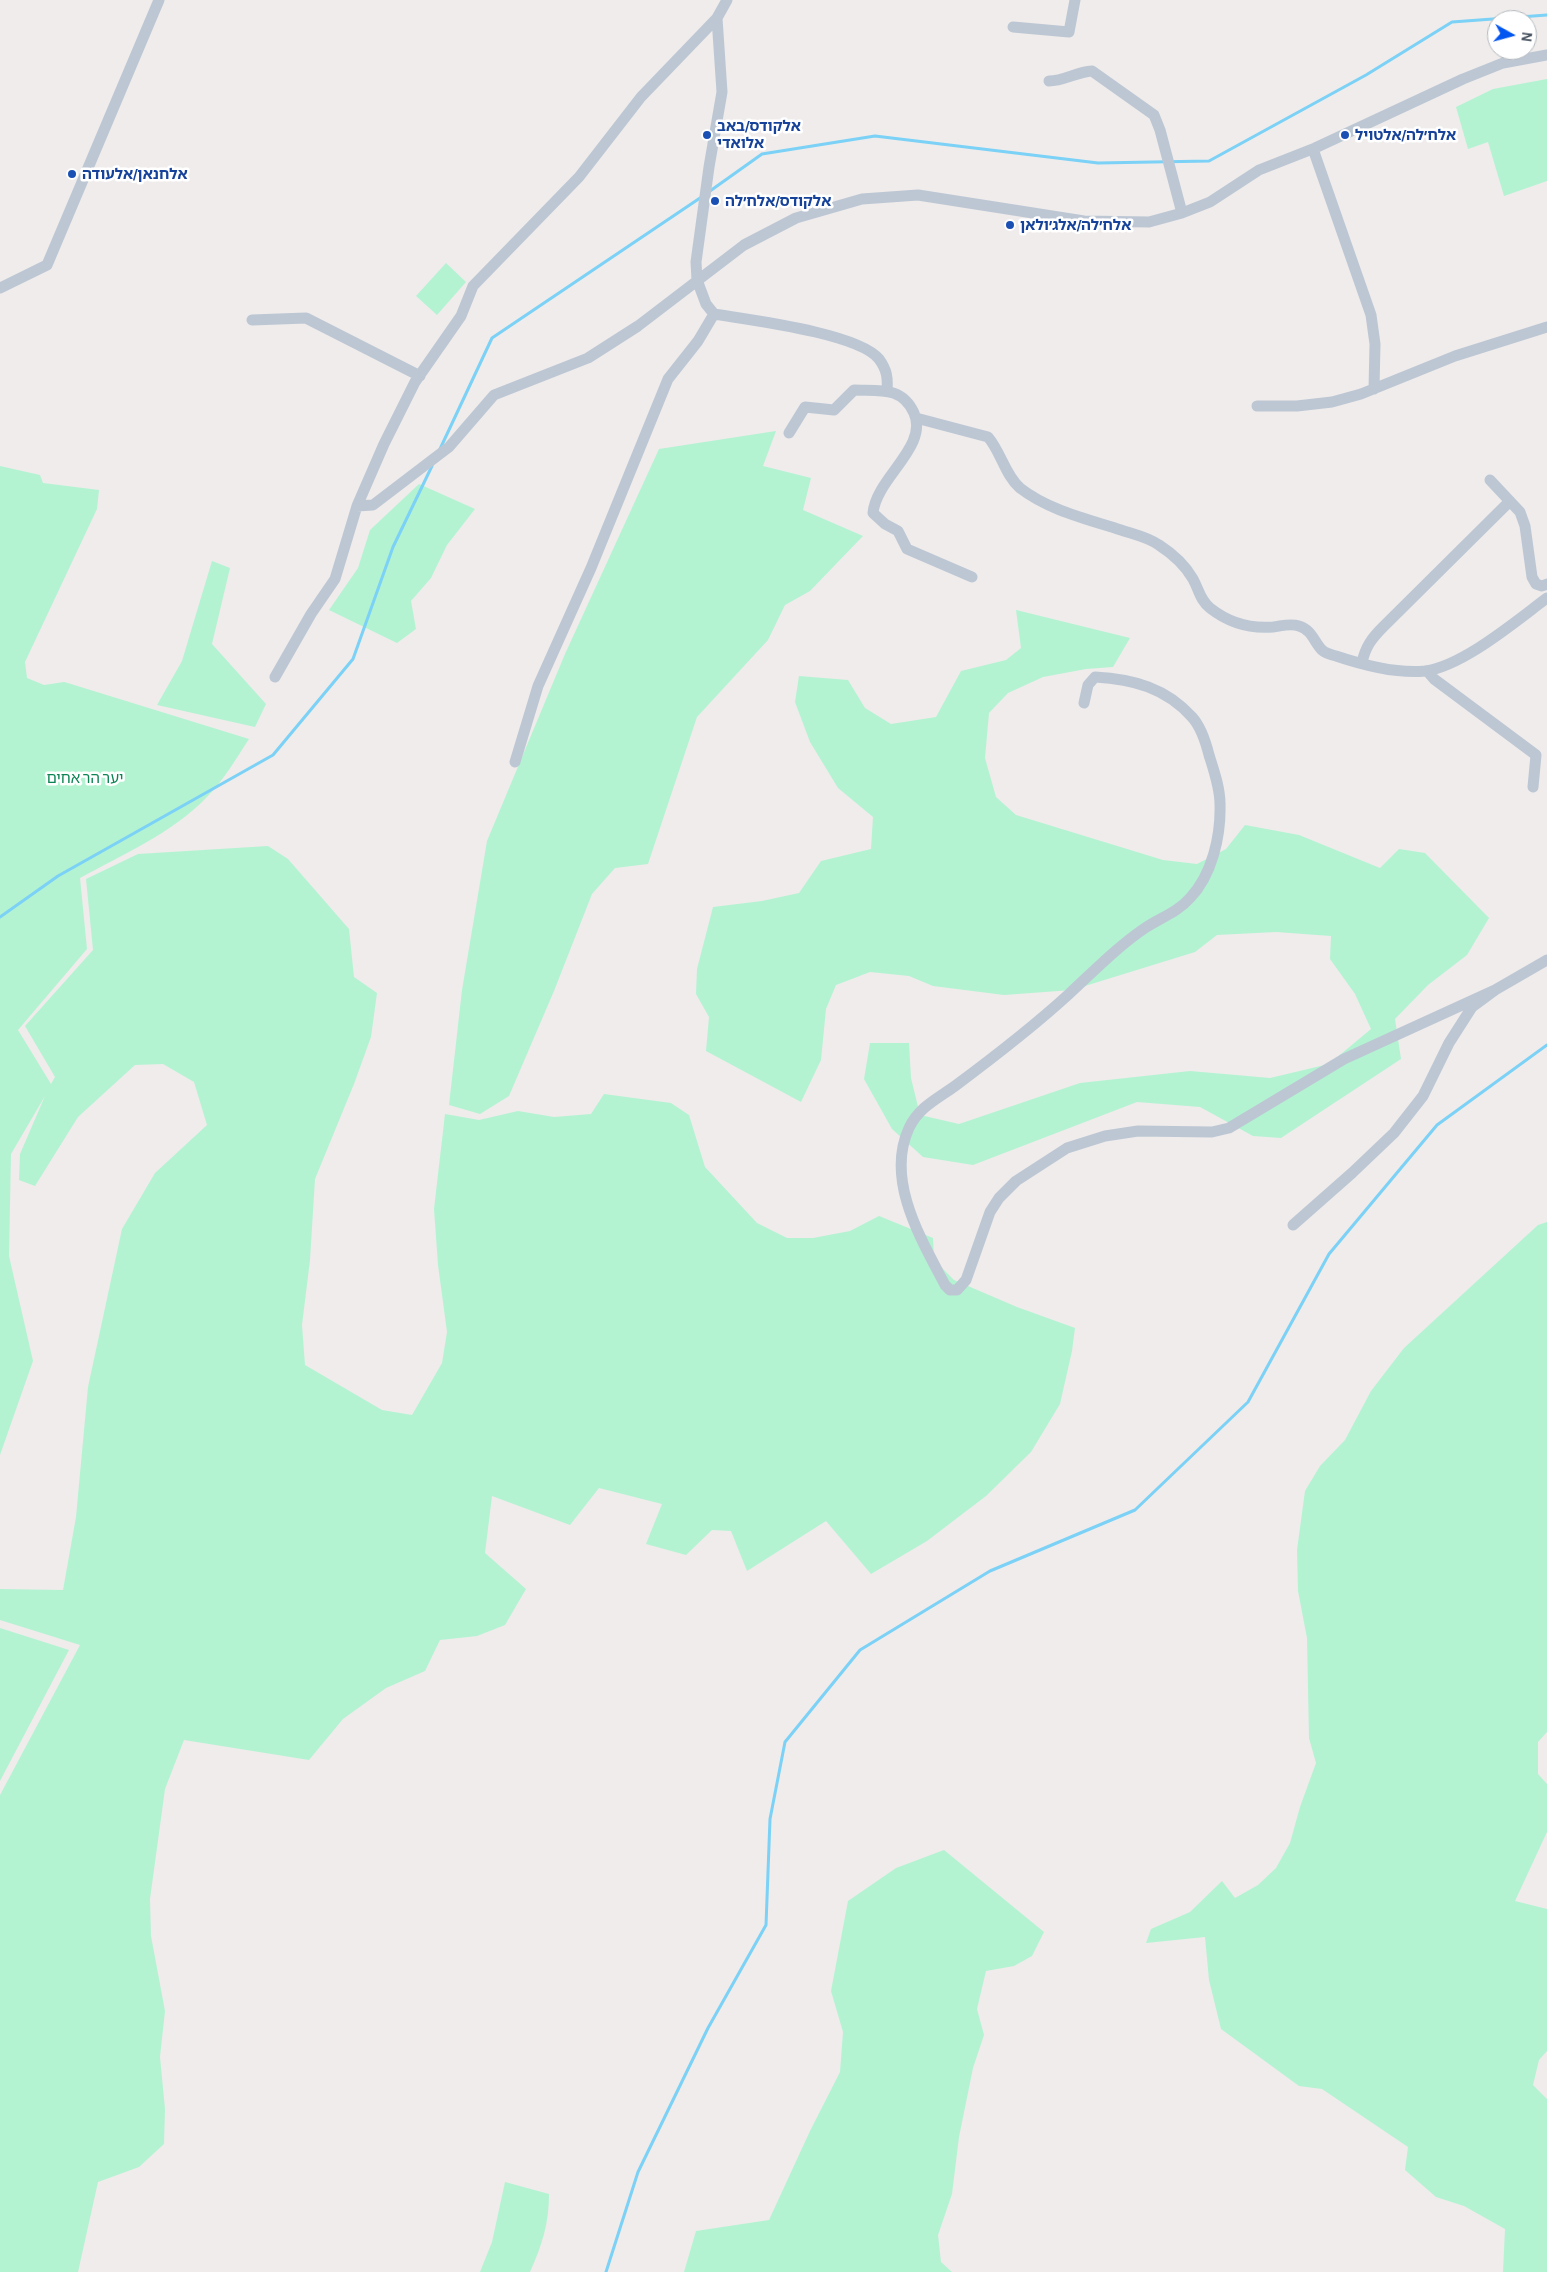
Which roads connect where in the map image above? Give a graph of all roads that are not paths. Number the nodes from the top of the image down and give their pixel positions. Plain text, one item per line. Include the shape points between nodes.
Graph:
1 (159, 0) edge
2 (727, 0) edge
3 (1075, 0) edge
4 (717, 18) junction
5 (1013, 27) dead end
6 (1547, 55) edge
7 (1049, 81) dead end
8 (1313, 149) junction
9 (1182, 213) junction
10 (697, 280) junction
11 (0, 288) edge
12 (714, 314) junction
13 (252, 320) dead end
14 (1547, 327) edge
15 (420, 376) junction
16 (1374, 389) junction
17 (887, 391) junction
18 (1257, 406) dead end
19 (916, 418) junction
20 (789, 433) dead end
21 (1490, 480) dead end
22 (1510, 500) junction
23 (357, 506) junction
24 (972, 577) dead end
25 (1547, 584) edge
26 (1547, 598) edge
27 (1362, 663) junction
28 (1427, 671) junction
29 (275, 677) dead end
30 (1084, 703) dead end
31 (515, 762) dead end
32 (1533, 786) dead end
33 (1547, 960) edge
34 (1495, 990) junction
35 (1292, 1225) dead end

1 - 11 street via 47,265
2 - 4 street
3 - 5 street via 1069,32
4 - 10 street via 722,92 696,262
4 - 15 street via 641,97 580,177 473,286 461,316
6 - 8 street via 1503,63
7 - 9 street via 1092,71 1154,115
8 - 9 street via 1259,170 1210,202
8 - 16 street via 1371,314 1375,344
9 - 10 street via 1149,222 1084,221 918,194 862,199 796,218 744,245
10 - 12 street via 706,304
10 - 23 street via 638,326 588,358 494,395 449,447 373,505
12 - 17 street via 825,334 855,344 878,358 888,375
12 - 31 street via 698,341 668,379 591,568 538,686
13 - 15 street via 306,318
14 - 16 street via 1455,356
15 - 23 street via 384,444
16 - 18 street via 1332,402
17 - 19 street via 902,396 910,403
17 - 20 street via 854,390 834,410 805,407
19 - 24 street via 918,426 913,442 891,474 873,513 898,531 907,549
19 - 27 street via 988,437 1019,487 1035,498 1070,514 1157,544 1175,556 1195,582 1199,597 1224,617 1249,627 1300,626 1315,638 1323,650
21 - 22 street
22 - 25 street via 1520,512 1525,526 1532,577 1536,584
22 - 27 street via 1382,627 1365,651
23 - 29 street via 335,578
26 - 28 street via 1514,625 1441,667
27 - 28 street via 1398,670
28 - 32 street via 1536,755
30 - 34 street via 1088,685 1095,677 1119,678 1158,689 1194,719 1205,740 1217,780 1220,803 1215,846 1202,882 1190,899 1145,928 1098,965 1031,1026 917,1115 900,1157 903,1185 920,1238 950,1290 957,1290 966,1280 990,1212 999,1198 1016,1181 1067,1148 1105,1136 1138,1131 1212,1132 1229,1128 1344,1059
33 - 34 street
34 - 35 street via 1472,1007 1449,1043 1423,1096 1394,1133

